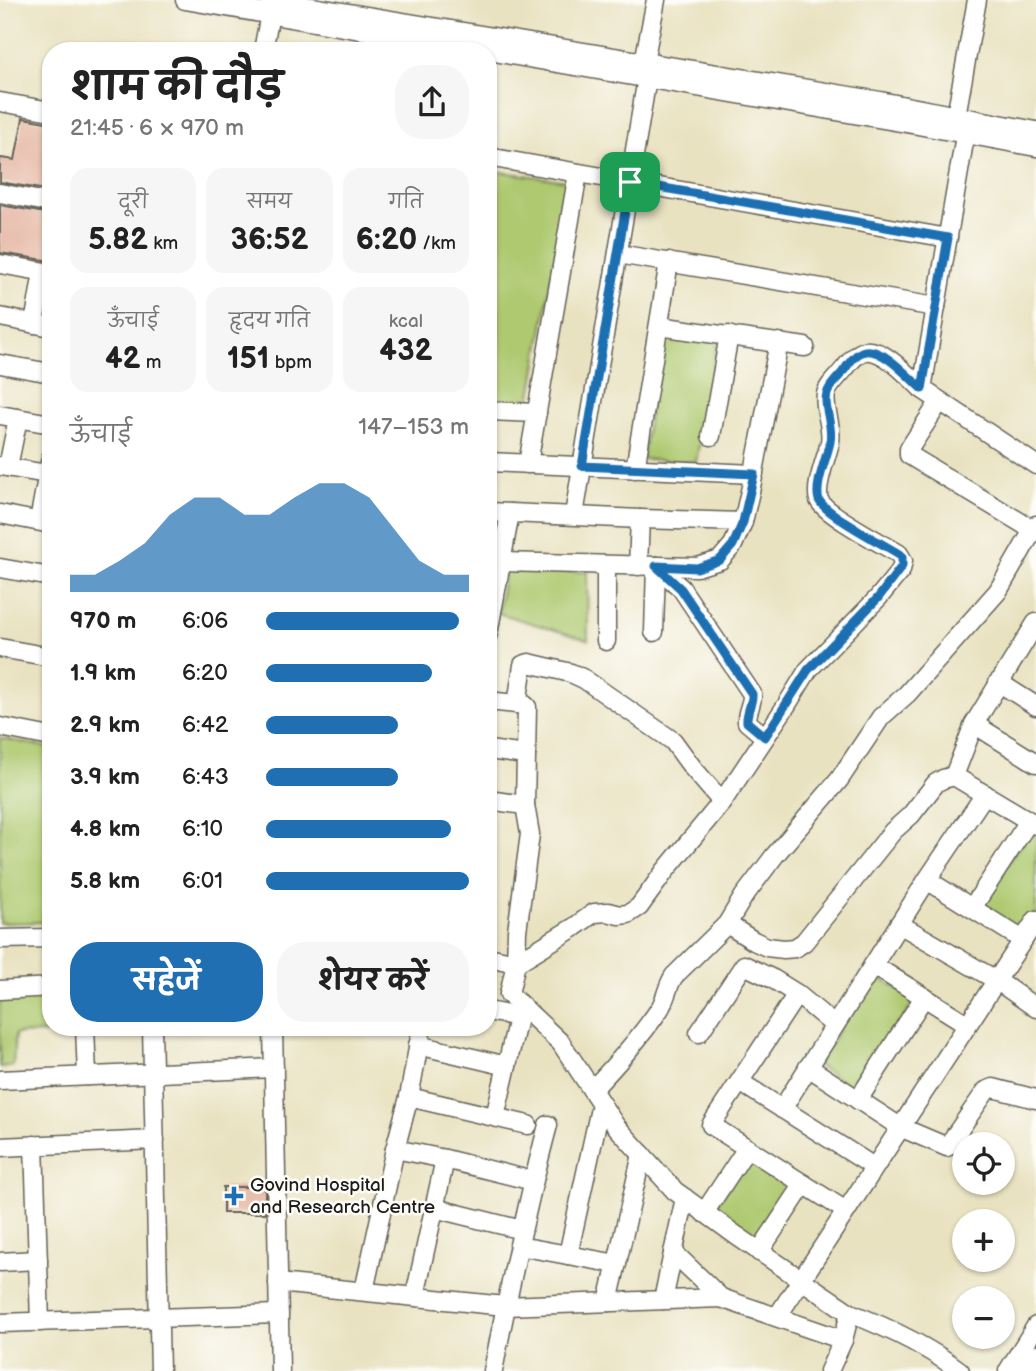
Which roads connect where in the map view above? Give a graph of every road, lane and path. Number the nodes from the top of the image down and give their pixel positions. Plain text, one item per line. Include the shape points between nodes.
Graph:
1 (185, 0) edge
2 (656, 0) edge
3 (977, 0) edge
4 (249, 4) edge
5 (277, 6) edge
6 (392, 36) edge
7 (266, 42) edge
8 (430, 42) edge
9 (437, 42) edge
10 (497, 50) edge
11 (497, 52) edge
12 (646, 70) junction
13 (0, 102) edge
14 (42, 109) edge
15 (961, 125) junction
16 (1036, 131) edge
17 (1036, 147) edge
18 (497, 160) edge
19 (578, 173) junction
20 (630, 182) junction
21 (0, 193) edge
22 (42, 201) edge
23 (948, 238) junction
24 (618, 254) junction
25 (669, 262) junction
26 (0, 264) edge
27 (42, 271) edge
28 (936, 307) junction
29 (0, 317) edge
30 (42, 326) edge
31 (659, 326) junction
32 (729, 335) junction
33 (779, 342) junction
34 (805, 347) dead end
35 (0, 364) edge
36 (42, 371) edge
37 (922, 389) junction
38 (940, 401) junction
39 (497, 411) edge
40 (537, 413) junction
41 (9, 416) edge
42 (42, 422) edge
43 (710, 436) dead end
44 (497, 462) edge
45 (528, 464) junction
46 (4, 466) edge
47 (42, 466) edge
48 (582, 466) junction
49 (1036, 466) edge
50 (635, 469) junction
51 (754, 474) junction
52 (497, 512) edge
53 (510, 513) junction
54 (0, 514) edge
55 (574, 515) junction
56 (640, 519) junction
57 (42, 521) edge
58 (743, 522) junction
59 (1035, 528) edge
60 (501, 562) junction
61 (606, 565) junction
62 (647, 566) junction
63 (0, 568) edge
64 (42, 576) edge
65 (497, 584) edge
66 (1036, 623) edge
67 (654, 632) dead end
68 (606, 641) dead end
69 (0, 648) edge
70 (42, 655) edge
71 (998, 682) junction
72 (497, 702) edge
73 (517, 704) junction
74 (1036, 706) edge
75 (974, 724) junction
76 (0, 727) edge
77 (42, 735) edge
78 (765, 737) junction
79 (497, 751) edge
80 (526, 755) junction
81 (1036, 763) edge
82 (954, 776) junction
83 (985, 794) junction
84 (497, 801) edge
85 (722, 802) junction
86 (525, 805) junction
87 (1032, 823) edge
88 (927, 880) junction
89 (972, 908) junction
90 (1036, 920) edge
91 (727, 924) junction
92 (899, 924) junction
93 (42, 938) edge
94 (0, 939) edge
95 (1023, 940) junction
96 (497, 959) edge
97 (516, 963) junction
98 (873, 965) junction
99 (996, 980) junction
100 (42, 988) edge
101 (0, 990) edge
102 (797, 994) junction
103 (924, 997) junction
104 (1036, 1008) edge
105 (497, 1011) edge
106 (520, 1011) junction
107 (967, 1024) junction
108 (834, 1025) junction
109 (699, 1033) dead end
110 (85, 1036) edge
111 (152, 1036) edge
112 (273, 1036) edge
113 (420, 1036) edge
114 (418, 1045) junction
115 (507, 1066) junction
116 (808, 1067) junction
117 (274, 1068) junction
118 (154, 1073) junction
119 (87, 1076) junction
120 (0, 1080) edge
121 (740, 1082) junction
122 (409, 1097) junction
123 (596, 1097) junction
124 (1036, 1099) edge
125 (858, 1100) junction
126 (782, 1109) junction
127 (495, 1117) junction
128 (528, 1125) dead end
129 (548, 1125) dead end
130 (900, 1127) junction
131 (155, 1140) junction
132 (34, 1145) junction
133 (0, 1147) edge
134 (747, 1148) junction
135 (395, 1149) junction
136 (642, 1154) junction
137 (445, 1159) junction
138 (874, 1167) junction
139 (533, 1181) junction
140 (804, 1184) junction
141 (685, 1198) junction
142 (435, 1208) junction
143 (846, 1211) junction
144 (704, 1213) junction
145 (521, 1238) junction
146 (673, 1252) junction
147 (759, 1252) junction
148 (568, 1255) junction
149 (38, 1260) junction
150 (0, 1262) edge
151 (617, 1264) junction
152 (801, 1280) junction
153 (278, 1283) junction
154 (364, 1291) junction
155 (415, 1296) junction
156 (721, 1298) junction
157 (663, 1300) junction
158 (608, 1302) junction
159 (505, 1306) junction
160 (850, 1313) junction
161 (279, 1314) junction
162 (777, 1317) junction
163 (159, 1318) junction
164 (40, 1321) junction
165 (0, 1323) edge
166 (1036, 1326) edge
167 (843, 1340) junction
168 (1036, 1354) edge
169 (160, 1371) edge
170 (280, 1371) edge
171 (493, 1371) edge
172 (829, 1371) edge
173 (960, 1371) edge
174 (1008, 1371) edge
175 (1026, 1371) edge

1 - 4 street
2 - 12 street
3 - 15 street
4 - 5 street
5 - 6 street
5 - 7 street
6 - 8 street
6 - 9 street
10 - 12 street
11 - 12 street
12 - 15 street
12 - 20 street
13 - 14 street
15 - 16 street
15 - 17 street
15 - 23 street
18 - 19 street
19 - 20 street
19 - 40 street
20 - 23 street
20 - 24 street
21 - 22 street
23 - 28 street
24 - 25 street
24 - 48 street
25 - 28 street
25 - 31 street
26 - 27 street
28 - 37 street
29 - 30 street
31 - 32 street
31 - 50 street
32 - 33 street
32 - 43 street
33 - 34 street
33 - 51 street
35 - 36 street
37 - 38 street
37 - 78 street via 889,360 866,351 857,355 828,390 825,398 831,429 819,484 820,502 899,554 902,566 878,598 808,670
38 - 49 street
38 - 59 street via 909,455
39 - 40 street
40 - 45 street
41 - 42 street
41 - 46 street
44 - 45 street
45 - 48 street
46 - 47 street
48 - 50 street
48 - 55 street
50 - 51 street
51 - 58 street
52 - 53 street
53 - 55 street
53 - 60 street
54 - 57 street
55 - 56 street
56 - 58 street
56 - 62 street
58 - 62 street via 720,560 697,568
59 - 91 street via 998,591 881,717 839,780 775,855
60 - 61 street
60 - 65 street
61 - 62 street
61 - 68 street
62 - 67 street
62 - 78 street via 681,589 752,694 747,722
63 - 64 street
66 - 71 street
69 - 70 street
71 - 74 street
71 - 75 street
72 - 73 street
73 - 80 street via 527,707
73 - 85 street via 523,665 577,675 673,741
75 - 81 street
75 - 82 street
76 - 77 street
78 - 85 street
79 - 80 street
80 - 86 street
82 - 83 street
82 - 91 street via 936,783 795,948 767,947
83 - 87 street
83 - 88 street
84 - 86 street
85 - 97 street via 635,911 594,913
86 - 97 street via 530,834
87 - 89 street
88 - 89 street
88 - 92 street
89 - 95 street
90 - 95 street
91 - 123 street via 670,981 659,1009
92 - 98 street
92 - 99 street
93 - 94 street
95 - 99 street
96 - 97 street
97 - 106 street via 509,994
98 - 103 street
98 - 108 street
99 - 104 street
99 - 107 street
100 - 101 street
102 - 108 street
102 - 109 street via 744,965
102 - 121 street
103 - 107 street
103 - 125 street
105 - 106 street
106 - 115 street
106 - 123 street via 561,1043
107 - 130 street
108 - 116 street
110 - 119 street
111 - 118 street
112 - 117 street
113 - 114 street
114 - 115 street
114 - 122 street
115 - 127 street
116 - 125 street
116 - 126 street
117 - 118 street
117 - 153 street
118 - 119 street
118 - 131 street
119 - 120 street
121 - 126 street
121 - 134 street via 711,1125
122 - 127 street
122 - 135 street
123 - 136 street
123 - 148 street
124 - 130 street via 993,1088 986,1091 947,1147
125 - 130 street
126 - 138 street
127 - 128 street
129 - 139 street
130 - 138 street
131 - 132 street
131 - 163 street
132 - 133 street
132 - 149 street
134 - 140 street
134 - 144 street
135 - 137 street
135 - 154 street
136 - 141 street
136 - 151 street
137 - 139 street
137 - 142 street
138 - 143 street
139 - 145 street
140 - 143 street
140 - 147 street
141 - 144 street
141 - 146 street
142 - 145 street
142 - 155 street
143 - 152 street
144 - 147 street
145 - 148 street
145 - 159 street
146 - 156 street
146 - 157 street
147 - 152 street
148 - 151 street
149 - 150 street
149 - 164 street
151 - 158 street
152 - 160 street
152 - 162 street
153 - 154 street
153 - 161 street
154 - 155 street
155 - 159 street
156 - 157 street
156 - 162 street
157 - 158 street
158 - 159 street
159 - 171 street
160 - 167 street
160 - 173 street via 938,1355
161 - 163 street
161 - 170 street
162 - 167 street
163 - 164 street
163 - 169 street
164 - 165 street
166 - 174 street
167 - 172 street
168 - 175 street

